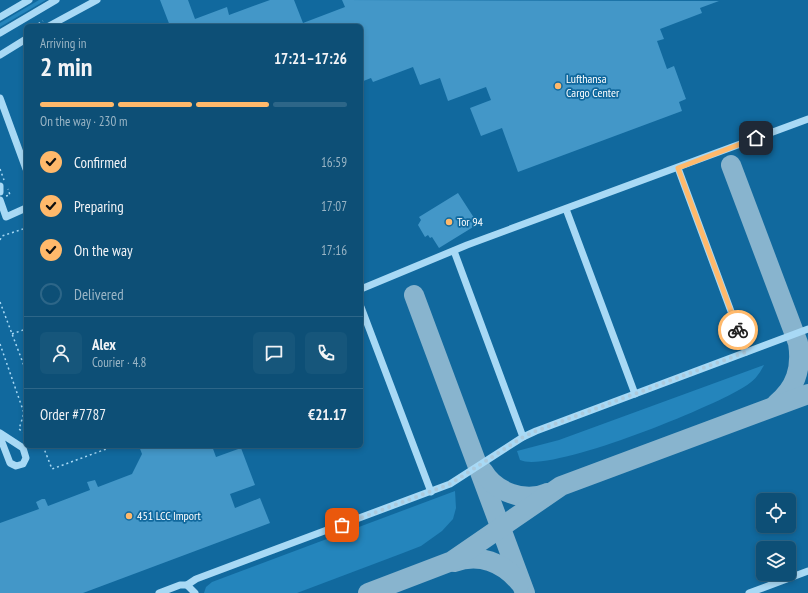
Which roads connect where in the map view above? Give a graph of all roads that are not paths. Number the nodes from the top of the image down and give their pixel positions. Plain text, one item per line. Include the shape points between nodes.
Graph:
1 (30, 0) edge
2 (56, 0) edge
3 (97, 0) edge
4 (0, 17) edge
5 (53, 24) edge
6 (0, 33) edge
7 (24, 40) edge
8 (0, 56) edge
9 (0, 98) edge
10 (808, 119) edge
11 (24, 164) edge
12 (678, 168) junction
13 (0, 186) edge
14 (0, 192) edge
15 (0, 200) edge
16 (24, 209) edge
17 (566, 209) junction
18 (454, 251) junction
19 (363, 288) edge
20 (363, 312) edge
21 (808, 329) edge
22 (746, 352) junction
23 (634, 394) junction
24 (0, 433) edge
25 (0, 437) edge
26 (523, 437) junction
27 (430, 492) junction
28 (808, 571) edge
29 (187, 585) junction
30 (159, 593) edge
31 (195, 593) edge
32 (749, 593) edge

1 - 4 street
2 - 6 street
3 - 5 street
7 - 8 street
9 - 11 street
10 - 12 street
12 - 17 street
12 - 22 street
13 - 14 street
15 - 16 street via 6,217
17 - 18 street
17 - 23 street
18 - 19 street
18 - 26 street
20 - 27 street
21 - 22 street
22 - 23 street
23 - 26 street
24 - 25 street via 23,448 26,458 22,464 16,466 10,463
26 - 27 street via 450,484
27 - 29 street via 196,579
28 - 32 street
29 - 30 street
29 - 31 street

